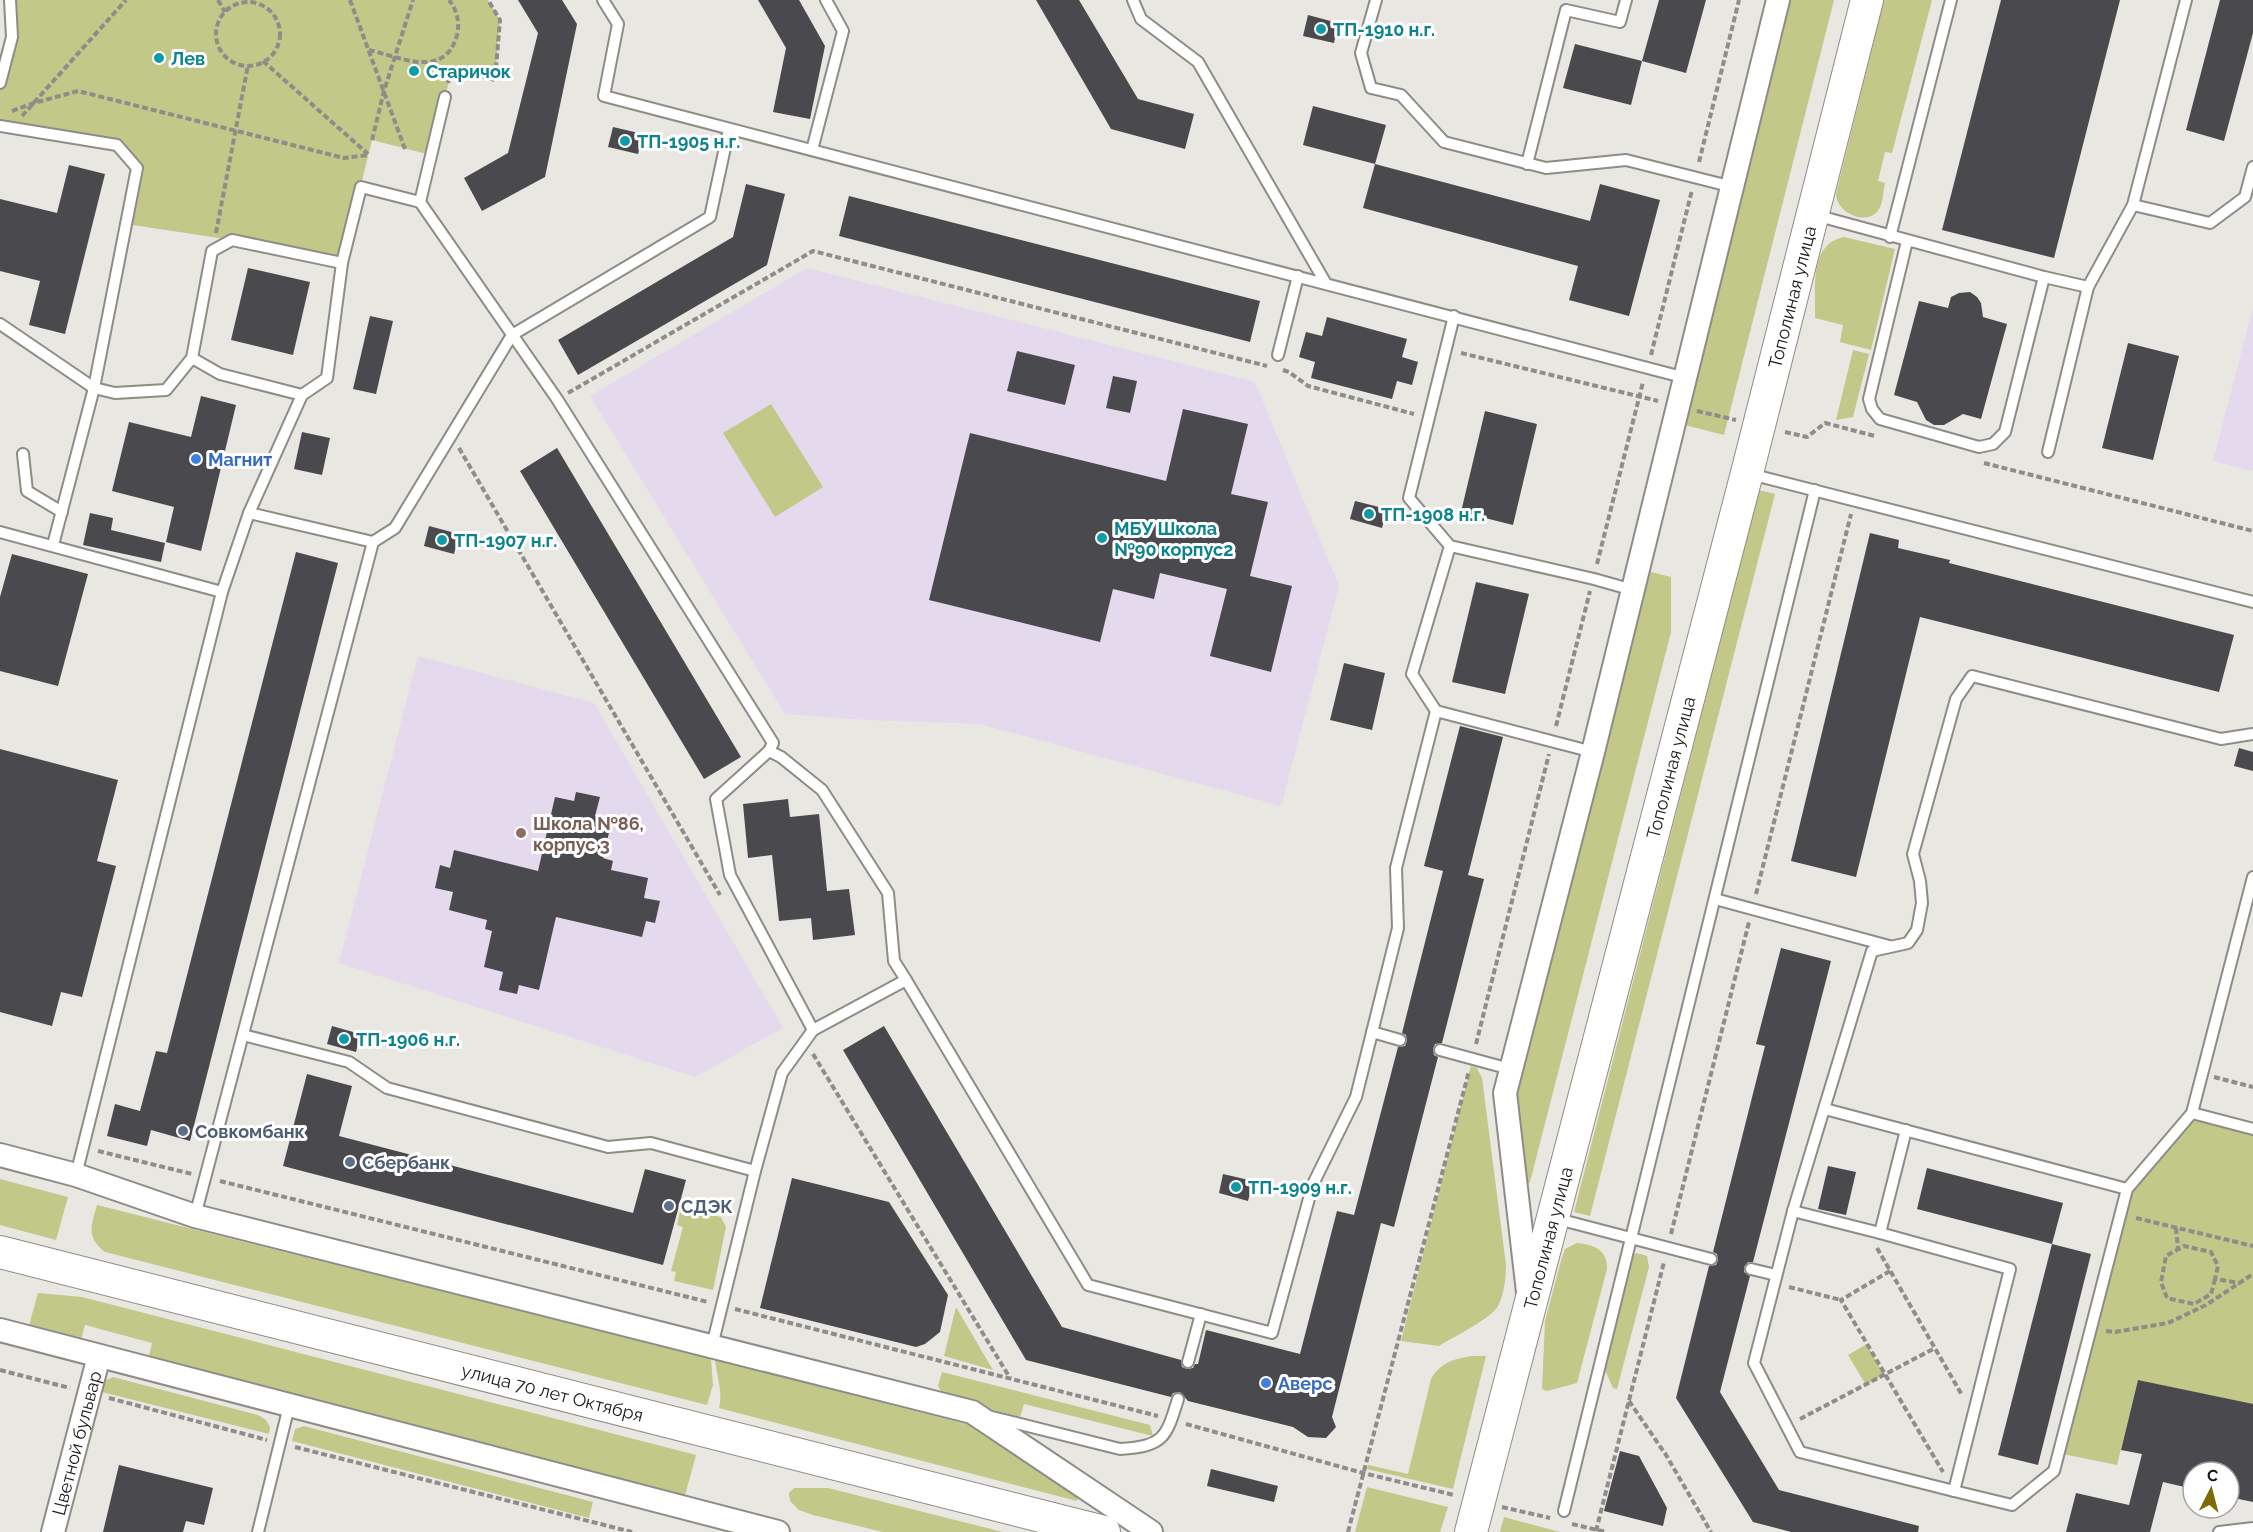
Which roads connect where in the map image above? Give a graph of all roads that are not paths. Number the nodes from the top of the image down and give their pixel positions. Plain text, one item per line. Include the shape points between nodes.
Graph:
1 (10, 0) edge
2 (603, 0) edge
3 (826, 0) edge
4 (1133, 0) edge
5 (1376, 0) edge
6 (1626, 0) edge
7 (1778, 0) edge
8 (1867, 0) edge
9 (1951, 0) edge
10 (2186, 0) edge
11 (0, 83) edge
12 (445, 97) road end
13 (5, 127) edge
14 (729, 129) junction
15 (812, 150) junction
16 (1527, 164) junction
17 (2253, 167) edge
18 (1733, 187) junction
19 (420, 202) junction
20 (2133, 205) junction
21 (1812, 214) junction
22 (1890, 237) junction
23 (1907, 241) junction
24 (342, 263) junction
25 (1298, 276) junction
26 (2044, 277) junction
27 (1324, 282) junction
28 (2088, 286) junction
29 (1454, 316) junction
30 (0, 324) edge
31 (512, 335) junction
32 (1278, 355) dead end
33 (192, 358) junction
34 (1686, 378) junction
35 (94, 388) junction
36 (302, 394) junction
37 (2048, 452) dead end
38 (24, 454) dead end
39 (1747, 473) junction
40 (1815, 490) junction
41 (62, 512) junction
42 (249, 513) junction
43 (0, 532) edge
44 (372, 542) junction
45 (53, 545) junction
46 (1450, 546) junction
47 (1633, 590) junction
48 (222, 592) junction
49 (2253, 602) edge
50 (1436, 711) junction
51 (2253, 734) edge
52 (769, 751) junction
53 (1593, 752) junction
54 (2253, 877) edge
55 (1715, 899) junction
56 (1889, 946) junction
57 (906, 980) junction
58 (813, 1030) junction
59 (1372, 1032) junction
60 (243, 1035) junction
61 (1400, 1040) dead end
62 (1440, 1050) dead end
63 (1510, 1069) junction
64 (1825, 1109) junction
65 (2192, 1113) junction
66 (2253, 1129) edge
67 (1906, 1130) junction
68 (0, 1155) edge
69 (754, 1171) junction
70 (75, 1175) junction
71 (2127, 1190) junction
72 (1793, 1211) junction
73 (195, 1216) junction
74 (1554, 1218) junction
75 (1880, 1233) junction
76 (1631, 1238) junction
77 (0, 1252) edge
78 (1711, 1259) dead end
79 (1751, 1269) dead end
80 (1775, 1279) junction
81 (1530, 1311) junction
82 (1201, 1314) junction
83 (0, 1330) edge
84 (712, 1346) junction
85 (99, 1356) junction
86 (1188, 1362) dead end
87 (1178, 1399) dead end
88 (289, 1406) junction
89 (972, 1412) junction
90 (1954, 1491) junction
91 (1563, 1516) road end
92 (742, 1527) edge
93 (2253, 1528) edge
94 (53, 1532) edge
95 (258, 1532) edge
96 (778, 1532) edge
97 (1104, 1532) edge
98 (1151, 1532) edge
99 (1472, 1532) edge
100 (2220, 1532) edge

1 - 11 lane via 12,37
2 - 14 lane via 618,24 604,96
3 - 15 lane via 843,31
4 - 27 lane via 1141,19 1198,62
5 - 16 lane via 1361,53 1371,88 1401,95 1444,142
6 - 16 lane via 1620,22 1566,10
7 - 18 street
8 - 21 main road, Тополиная улица
9 - 22 lane
10 - 20 lane
12 - 19 lane
13 - 35 lane via 117,145 137,168
14 - 15 lane
14 - 31 lane via 710,216
15 - 25 lane
16 - 18 lane via 1545,168 1626,160
17 - 20 lane via 2245,197 2211,223
18 - 34 street
19 - 24 lane via 361,187
19 - 31 lane
20 - 28 lane
21 - 22 lane
21 - 39 main road, Тополиная улица
22 - 23 lane
23 - 26 lane
23 - 26 lane via 1869,399 1872,409 1881,419 1979,447 1993,444 2005,432
24 - 33 lane via 232,240 213,251
24 - 36 lane via 327,378
25 - 27 lane
25 - 32 lane
26 - 28 lane
27 - 29 lane
28 - 37 lane
29 - 34 lane
29 - 46 lane via 1409,498
30 - 35 lane
31 - 44 lane via 395,528
31 - 52 lane via 557,399 773,743
33 - 35 lane via 166,390 115,393
33 - 36 lane via 220,374
34 - 47 street
35 - 41 lane
36 - 42 lane
38 - 41 lane via 27,491
39 - 40 lane
39 - 74 main road, Тополиная улица
40 - 49 lane
40 - 55 lane
41 - 45 lane
42 - 44 lane
42 - 48 lane
43 - 45 lane
44 - 60 lane
45 - 48 lane
46 - 47 lane
46 - 50 lane via 1412,674
47 - 53 street
48 - 70 lane
50 - 53 lane
50 - 59 lane via 1396,868 1398,928
51 - 56 lane via 2221,739 1972,676 1956,699 1913,854 1922,903 1917,930 1908,943
52 - 57 lane via 822,790 888,892 894,961
52 - 58 lane via 716,799 730,875
53 - 63 street
54 - 65 lane
55 - 56 lane
55 - 76 lane
56 - 64 lane via 1872,951
57 - 58 lane
57 - 82 lane via 1088,1285
58 - 69 lane via 782,1073
59 - 61 lane
59 - 82 lane via 1356,1097 1313,1184 1272,1333
60 - 69 lane via 349,1062 387,1088 608,1147 651,1143
60 - 73 lane
62 - 63 lane
63 - 81 street via 1505,1093
64 - 67 lane
64 - 72 lane
65 - 66 lane
65 - 71 lane
67 - 71 lane
67 - 75 lane
68 - 70 street
69 - 84 lane
70 - 73 street
71 - 90 lane via 2054,1472 2012,1505
72 - 75 lane
72 - 80 lane
73 - 84 street
74 - 76 lane
74 - 81 main road, Тополиная улица
75 - 90 lane via 2010,1269
76 - 78 lane
76 - 91 lane
77 - 97 main road, улица 70 лет Октября
79 - 80 lane
80 - 90 lane via 1754,1363 1800,1452
81 - 99 main road, Тополиная улица
82 - 86 lane
83 - 85 street
84 - 89 street
85 - 88 street
85 - 94 street, Цветной бульвар
87 - 89 lane via 1167,1433 1137,1448 1119,1449
88 - 92 street
88 - 95 lane
89 - 98 street
92 - 96 street
93 - 100 lane

